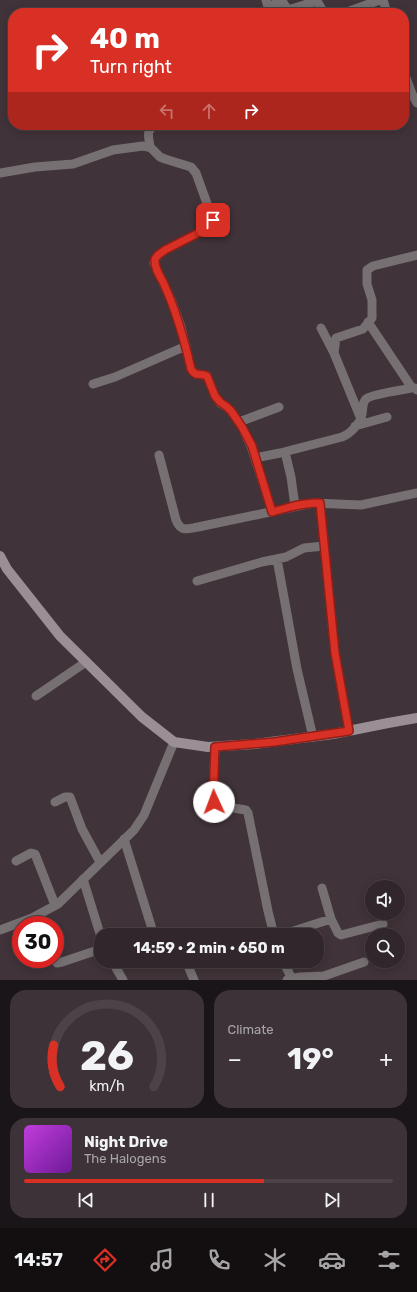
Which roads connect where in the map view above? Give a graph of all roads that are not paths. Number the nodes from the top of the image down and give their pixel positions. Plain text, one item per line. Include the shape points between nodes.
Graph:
1 (266, 0) edge
2 (380, 0) edge
3 (286, 8) edge
4 (299, 8) edge
5 (321, 8) edge
6 (358, 8) edge
7 (409, 86) edge
8 (417, 102) edge
9 (149, 130) edge
10 (150, 147) junction
11 (0, 173) edge
12 (417, 255) edge
13 (368, 322) junction
14 (321, 328) dead end
15 (186, 346) junction
16 (334, 353) junction
17 (93, 384) dead end
18 (415, 389) edge
19 (279, 407) dead end
20 (387, 417) dead end
21 (239, 422) junction
22 (358, 423) junction
23 (285, 452) junction
24 (159, 455) dead end
25 (255, 458) junction
26 (417, 493) edge
27 (320, 503) junction
28 (295, 506) junction
29 (272, 512) junction
30 (324, 546) junction
31 (0, 556) edge
32 (277, 559) junction
33 (4, 569) edge
34 (197, 581) dead end
35 (86, 662) junction
36 (36, 696) dead end
37 (417, 718) edge
38 (349, 731) junction
39 (312, 737) junction
40 (174, 742) junction
41 (215, 747) junction
42 (55, 802) dead end
43 (124, 839) junction
44 (16, 861) dead end
45 (100, 862) junction
46 (83, 878) junction
47 (322, 888) dead end
48 (55, 905) junction
49 (39, 915) joint
50 (331, 919) junction
51 (383, 924) dead end
52 (98, 928) edge
53 (152, 928) edge
54 (272, 928) edge
55 (302, 928) edge
56 (0, 930) edge
57 (94, 951) edge
58 (64, 961) edge
59 (364, 962) dead end
60 (116, 968) edge
61 (189, 968) edge
62 (288, 968) edge
63 (295, 979) edge
64 (123, 980) edge
65 (194, 980) edge

1 - 3 street via 268,7 282,1
2 - 6 street
4 - 5 street via 317,1
7 - 8 street
9 - 10 street
10 - 11 street via 119,149 73,164
10 - 15 street via 164,159 194,169 213,220 210,227 165,250 155,259 156,268 172,302
12 - 13 street via 373,266 367,270 367,284 372,300 372,318
13 - 16 street via 363,329 336,338
13 - 18 street
14 - 16 street
15 - 17 street
15 - 21 street via 192,372 207,376 218,400
16 - 22 street
18 - 22 street via 366,399
19 - 21 street
20 - 22 street
21 - 25 street via 252,446
22 - 23 street via 342,437
23 - 25 street
23 - 28 street
24 - 29 street via 176,520 182,528
25 - 29 street
26 - 27 street via 361,506
27 - 28 street
27 - 30 street
28 - 29 street
30 - 32 street via 304,548 291,556
30 - 38 street via 335,653
31 - 33 street
32 - 34 street
32 - 39 street
33 - 35 street via 60,636
35 - 36 street
35 - 40 street via 142,717
37 - 38 street
38 - 39 street
39 - 41 street
40 - 41 street
40 - 43 street via 144,815
41 - 54 street via 213,799 217,805 246,810 248,813
42 - 45 street via 70,797 82,830
43 - 45 street
43 - 53 street
44 - 48 street via 31,853 35,854
45 - 46 street
46 - 48 street
46 - 52 street
47 - 50 street
48 - 49 street
49 - 56 street
50 - 51 street via 341,935
50 - 55 street
57 - 58 street
59 - 63 street via 324,976
60 - 64 street
61 - 65 street
62 - 63 street

